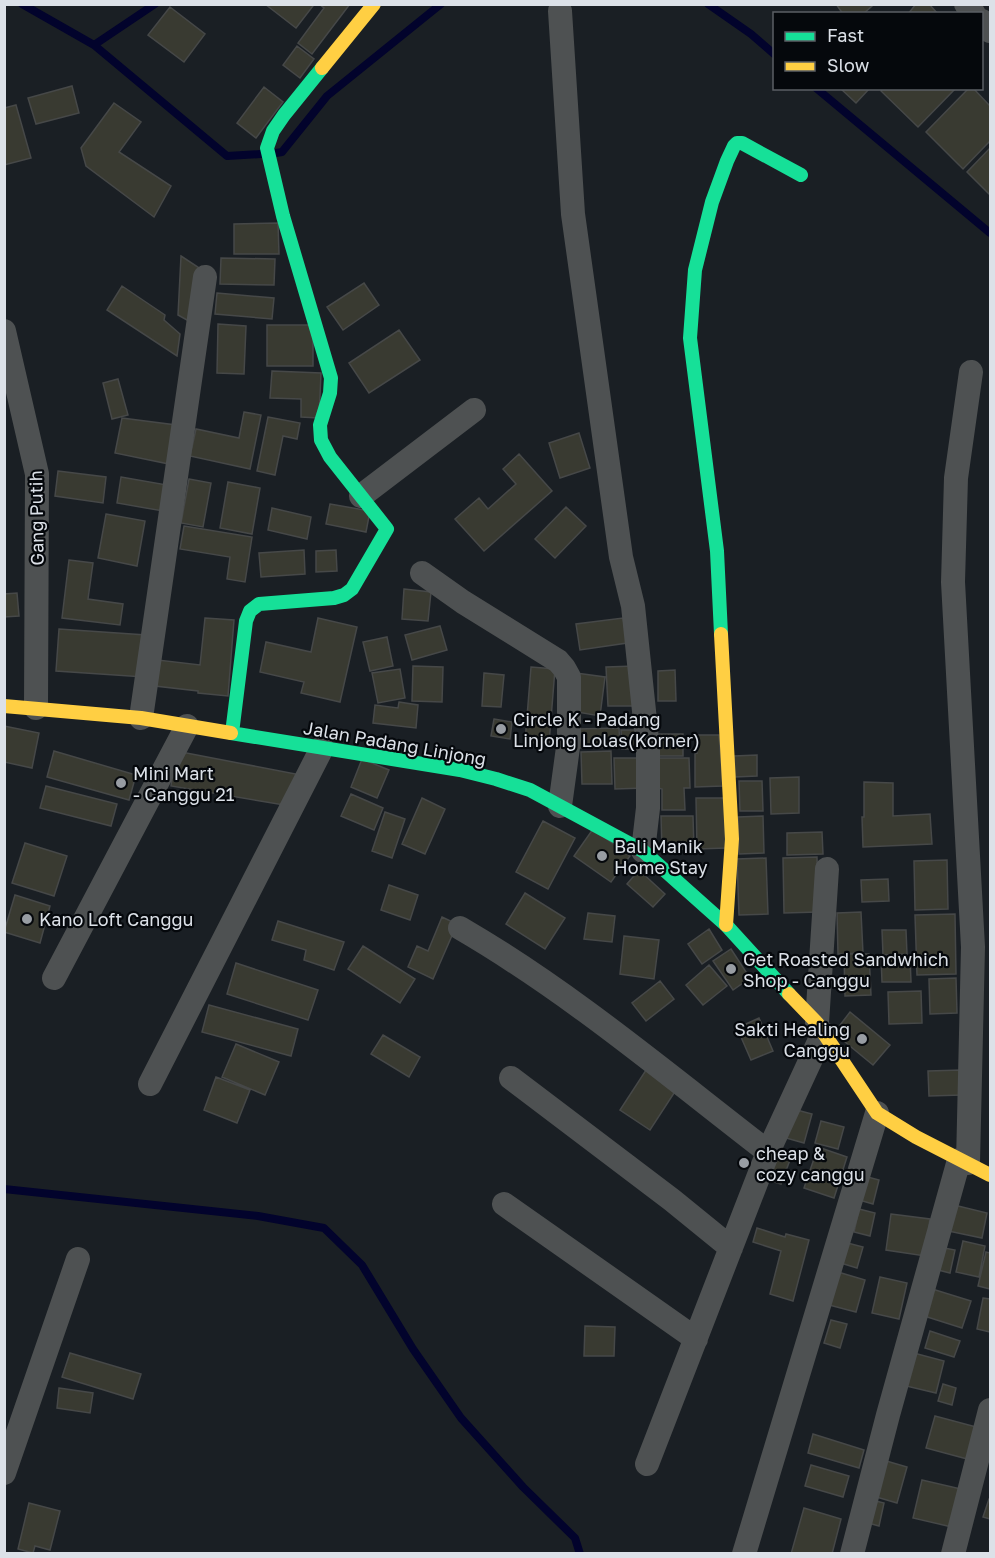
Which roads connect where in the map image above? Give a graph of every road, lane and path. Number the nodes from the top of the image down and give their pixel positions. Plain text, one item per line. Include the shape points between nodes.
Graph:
1 (374, 4) edge
2 (560, 11) dead end
3 (801, 175) dead end
4 (205, 276) dead end
5 (4, 331) edge
6 (971, 372) dead end
7 (474, 410) dead end
8 (361, 496) junction
9 (422, 573) dead end
10 (4, 706) edge
11 (36, 708) junction
12 (141, 718) junction
13 (187, 726) junction
14 (232, 733) junction
15 (322, 748) junction
16 (560, 806) junction
17 (643, 851) junction
18 (827, 868) dead end
19 (726, 925) junction
20 (460, 928) dead end
21 (54, 978) dead end
22 (820, 1028) junction
23 (511, 1078) dead end
24 (150, 1084) dead end
25 (877, 1113) junction
26 (768, 1152) junction
27 (964, 1162) junction
28 (990, 1175) edge
29 (504, 1204) dead end
30 (731, 1248) junction
31 (78, 1259) dead end
32 (696, 1339) junction
33 (990, 1410) edge
34 (647, 1464) dead end
35 (4, 1473) edge
36 (744, 1554) edge
37 (852, 1554) edge
38 (953, 1554) edge

1 - 8 street via 284,115 267,148 331,378 321,440
2 - 17 street via 573,214 621,556 633,606 648,749
3 - 19 street via 737,143 712,202 695,270 690,338 717,551 728,751 732,839
4 - 12 street
5 - 11 street, Gang Putih via 37,474
6 - 27 street via 956,478 953,582 973,947
7 - 8 street
8 - 14 street via 387,529 352,589 334,598 259,604 250,611
9 - 16 street via 564,668 568,677 568,740
10 - 11 street, Jalan Padang Linjong
11 - 12 street, Jalan Padang Linjong
12 - 13 street, Jalan Padang Linjong
13 - 14 street, Jalan Padang Linjong
13 - 21 street
14 - 15 street, Jalan Padang Linjong
15 - 16 street, Jalan Padang Linjong via 460,770 530,790
15 - 24 street
16 - 17 street, Jalan Padang Linjong
17 - 19 street, Jalan Padang Linjong
18 - 22 street
19 - 22 street, Jalan Padang Linjong
20 - 26 street via 596,1019
22 - 25 street, Jalan Padang Linjong
22 - 26 street
23 - 30 street
25 - 27 street, Jalan Padang Linjong
25 - 36 street
26 - 30 street
27 - 28 street, Jalan Padang Linjong
27 - 37 street via 891,1404
29 - 32 street
30 - 32 street
31 - 35 street
32 - 34 street
33 - 38 street

